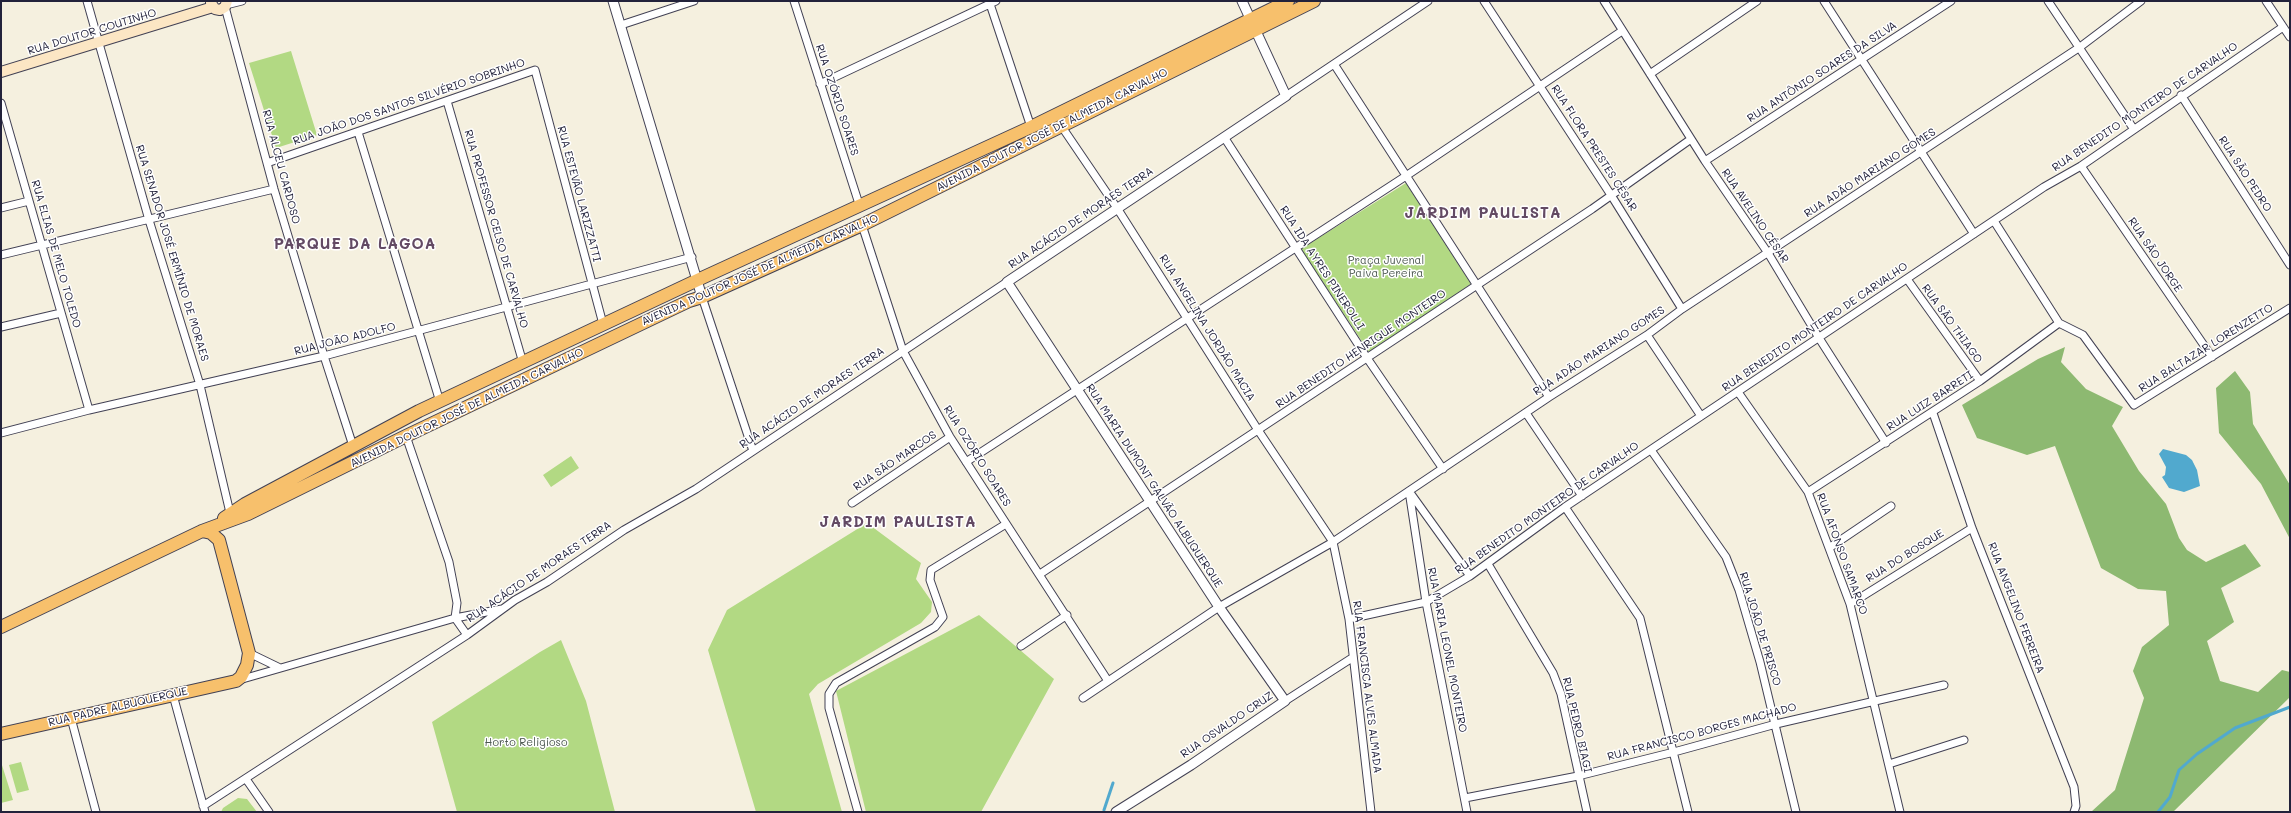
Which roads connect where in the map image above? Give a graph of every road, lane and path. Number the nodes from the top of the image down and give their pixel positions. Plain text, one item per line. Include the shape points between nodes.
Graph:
1 (87, 1) edge
2 (242, 1) edge
3 (613, 1) edge
4 (694, 1) edge
5 (794, 1) edge
6 (1242, 1) edge
7 (1288, 1) edge
8 (1314, 1) edge
9 (1428, 1) edge
10 (1484, 1) edge
11 (1604, 1) edge
12 (1757, 1) edge
13 (1824, 1) edge
14 (1950, 1) edge
15 (2048, 1) edge
16 (2141, 1) edge
17 (2266, 1) edge
18 (992, 2) edge
19 (227, 3) edge
20 (212, 4) edge
21 (1253, 24) junction
22 (621, 25) junction
23 (2283, 27) junction
24 (1622, 31) junction
25 (2290, 37) edge
26 (100, 42) junction
27 (2080, 47) junction
28 (1861, 59) junction
29 (1334, 64) junction
30 (535, 70) joint
31 (1, 72) edge
32 (1650, 74) junction
33 (820, 84) junction
34 (1541, 86) junction
35 (2181, 95) junction
36 (1286, 96) junction
37 (448, 101) junction
38 (1, 103) edge
39 (1031, 127) junction
40 (1062, 127) junction
41 (2133, 128) junction
42 (358, 132) junction
43 (1224, 137) junction
44 (1691, 139) junction
45 (1922, 153) junction
46 (1705, 160) junction
47 (267, 163) junction
48 (2081, 166) junction
49 (1406, 176) junction
50 (274, 189) junction
51 (1611, 195) junction
52 (29, 201) junction
53 (860, 207) junction
54 (1, 208) edge
55 (1117, 208) junction
56 (149, 220) junction
57 (1994, 221) junction
58 (862, 225) junction
59 (1974, 234) junction
60 (42, 245) junction
61 (1296, 247) junction
62 (1768, 253) junction
63 (1, 255) edge
64 (692, 257) junction
65 (2290, 265) edge
66 (699, 280) junction
67 (1907, 280) junction
68 (1007, 282) junction
69 (592, 284) junction
70 (1476, 286) junction
71 (702, 297) junction
72 (507, 306) junction
73 (1682, 308) junction
74 (2290, 308) edge
75 (61, 313) junction
76 (1187, 318) junction
77 (2059, 323) junction
78 (604, 324) junction
79 (1, 327) edge
80 (419, 331) junction
81 (1647, 335) junction
82 (1819, 338) junction
83 (903, 351) junction
84 (324, 356) junction
85 (2212, 357) junction
86 (1367, 358) junction
87 (523, 363) junction
88 (1980, 382) junction
89 (200, 385) junction
90 (1077, 390) junction
91 (1738, 392) junction
92 (1549, 397) junction
93 (440, 402) junction
94 (89, 410) junction
95 (1933, 412) junction
96 (1526, 413) junction
97 (1702, 416) junction
98 (1258, 430) junction
99 (1, 433) edge
100 (950, 437) junction
101 (402, 438) junction
102 (1886, 443) junction
103 (354, 446) junction
104 (1651, 450) junction
105 (753, 451) junction
106 (966, 462) junction
107 (1443, 469) junction
108 (1409, 491) junction
109 (1808, 492) junction
110 (1582, 496) junction
111 (1150, 502) junction
112 (852, 503) dead end
113 (1891, 506) dead end
114 (1565, 507) junction
115 (231, 517) junction
116 (1427, 517) junction
117 (1414, 523) junction
118 (1006, 524) junction
119 (218, 525) junction
120 (1972, 528) junction
121 (202, 531) junction
122 (219, 540) junction
123 (1332, 542) junction
124 (1829, 548) junction
125 (1488, 564) junction
126 (1040, 574) junction
127 (1470, 576) junction
128 (1426, 602) junction
129 (1850, 604) junction
130 (1219, 607) junction
131 (504, 609) junction
132 (1067, 614) junction
133 (454, 618) junction
134 (1349, 619) junction
135 (1, 628) edge
136 (467, 635) junction
137 (1022, 646) dead end
138 (249, 653) junction
139 (1352, 658) junction
140 (280, 668) junction
141 (236, 681) junction
142 (1108, 681) junction
143 (1944, 685) dead end
144 (173, 695) junction
145 (1083, 698) dead end
146 (1285, 701) junction
147 (1874, 701) junction
148 (71, 718) junction
149 (1776, 724) junction
150 (1, 734) edge
151 (1964, 740) dead end
152 (1674, 752) junction
153 (1889, 764) junction
154 (1578, 776) junction
155 (246, 779) junction
156 (1465, 798) junction
157 (204, 809) edge
158 (96, 812) edge
159 (269, 812) edge
160 (858, 812) edge
161 (1116, 812) edge
162 (1371, 812) edge
163 (1467, 812) edge
164 (1587, 812) edge
165 (1688, 812) edge
166 (1796, 812) edge
167 (1900, 812) edge
168 (2074, 812) edge

1 - 26 street, RUA SENADOR JOSÉ ERMÍNIO DE MORAES
2 - 19 street
3 - 22 street
4 - 22 street
5 - 33 street, RUA OZÓRIO SOARES
6 - 21 street
7 - 21 main road, AVENIDA DOUTOR JOSÉ DE ALMEIDA CARVALHO
8 - 21 main road, AVENIDA DOUTOR JOSÉ DE ALMEIDA CARVALHO
9 - 29 street, RUA ACÁCIO DE MORAES TERRA
10 - 34 street, RUA FLORA PRESTES CÉSAR
11 - 24 street, RUA AVELINO CÉSAR
12 - 32 street
13 - 28 street
14 - 28 street, RUA ANTÔNIO SOARES DA SILVA
15 - 27 street
16 - 27 street, RUA ADÃO MARIANO GOMES
17 - 23 street
18 - 33 street
18 - 39 street
19 - 20 main road, RUA DOUTOR COUTINHO via 220,10
19 - 47 street, RUA ALCEU CARDOSO
20 - 26 main road, RUA DOUTOR COUTINHO
21 - 36 street
21 - 39 main road, AVENIDA DOUTOR JOSÉ DE ALMEIDA CARVALHO
21 - 40 main road, AVENIDA DOUTOR JOSÉ DE ALMEIDA CARVALHO
22 - 64 street
23 - 25 street
23 - 35 street, RUA BENEDITO MONTEIRO DE CARVALHO
24 - 32 street, RUA AVELINO CÉSAR
24 - 34 street
26 - 31 main road, RUA DOUTOR COUTINHO
26 - 56 street, RUA SENADOR JOSÉ ERMÍNIO DE MORAES
27 - 41 street
27 - 45 street, RUA ADÃO MARIANO GOMES
28 - 45 street
28 - 46 street, RUA ANTÔNIO SOARES DA SILVA
29 - 36 street, RUA ACÁCIO DE MORAES TERRA
29 - 49 street
30 - 37 street, RUA JOÃO DOS SANTOS SILVÉRIO SOBRINHO
30 - 69 street, RUA ESTEVÃO LARIZZATTI
32 - 44 street, RUA AVELINO CÉSAR
33 - 53 street, RUA OZÓRIO SOARES
34 - 49 street
34 - 51 street, RUA FLORA PRESTES CÉSAR
35 - 41 street, RUA BENEDITO MONTEIRO DE CARVALHO
35 - 65 street, RUA SÃO PEDRO
36 - 43 street, RUA ACÁCIO DE MORAES TERRA
37 - 42 street, RUA JOÃO DOS SANTOS SILVÉRIO SOBRINHO
37 - 72 street, RUA PROFESSOR CELSO DE CARVALHO
38 - 52 street, RUA ELIAS DE MELO TOLEDO
39 - 53 main road, AVENIDA DOUTOR JOSÉ DE ALMEIDA CARVALHO
40 - 55 street, RUA ANGELINA JORDÃO MACIA
40 - 58 main road, AVENIDA DOUTOR JOSÉ DE ALMEIDA CARVALHO
41 - 48 street, RUA BENEDITO MONTEIRO DE CARVALHO
42 - 47 street, RUA JOÃO DOS SANTOS SILVÉRIO SOBRINHO
42 - 80 street
43 - 55 street, RUA ACÁCIO DE MORAES TERRA
43 - 61 street, RUA IDA AYRES PINEROLLI
44 - 46 street, RUA AVELINO CÉSAR
44 - 51 street, RUA BENEDITO HENRIQUE MONTEIRO
45 - 59 street
45 - 62 street, RUA ADÃO MARIANO GOMES
46 - 62 street, RUA AVELINO CÉSAR
47 - 50 street, RUA ALCEU CARDOSO
48 - 57 street, RUA BENEDITO MONTEIRO DE CARVALHO via 2044,187
48 - 85 street, RUA SÃO JORGE
49 - 61 street
49 - 70 street
50 - 56 street
50 - 84 street, RUA ALCEU CARDOSO
51 - 70 street, RUA BENEDITO HENRIQUE MONTEIRO
51 - 73 street, RUA FLORA PRESTES CÉSAR
52 - 54 street
52 - 60 street, RUA ELIAS DE MELO TOLEDO
53 - 66 main road, AVENIDA DOUTOR JOSÉ DE ALMEIDA CARVALHO
55 - 68 street, RUA ACÁCIO DE MORAES TERRA
55 - 76 street, RUA ANGELINA JORDÃO MACIA
56 - 60 street
56 - 89 street, RUA SENADOR JOSÉ ERMÍNIO DE MORAES
57 - 59 street, RUA BENEDITO MONTEIRO DE CARVALHO
57 - 77 street
58 - 71 main road, AVENIDA DOUTOR JOSÉ DE ALMEIDA CARVALHO
58 - 83 street, RUA OZÓRIO SOARES
59 - 67 street, RUA BENEDITO MONTEIRO DE CARVALHO
60 - 63 street
60 - 75 street, RUA ELIAS DE MELO TOLEDO
61 - 76 street
61 - 86 street, RUA IDA AYRES PINEROLLI
62 - 73 street, RUA ADÃO MARIANO GOMES
62 - 82 street, RUA AVELINO CÉSAR
64 - 66 street
64 - 69 street, RUA JOÃO ADOLFO
66 - 71 street
66 - 78 main road, AVENIDA DOUTOR JOSÉ DE ALMEIDA CARVALHO
67 - 82 street, RUA BENEDITO MONTEIRO DE CARVALHO
67 - 88 street, RUA SÃO THIAGO
68 - 83 street, RUA ACÁCIO DE MORAES TERRA
68 - 90 street, RUA MARIA DUMONT GALVÃO ALBUQUERQUE
69 - 72 street, RUA JOÃO ADOLFO
69 - 78 street, RUA ESTEVÃO LARIZZATTI
70 - 86 street, RUA BENEDITO HENRIQUE MONTEIRO
70 - 92 street
71 - 101 main road, AVENIDA DOUTOR JOSÉ DE ALMEIDA CARVALHO
71 - 105 street
72 - 80 street, RUA JOÃO ADOLFO
72 - 87 street, RUA PROFESSOR CELSO DE CARVALHO
73 - 81 street, RUA ADÃO MARIANO GOMES
74 - 85 street, RUA BALTAZAR LORENZETTO
75 - 79 street
75 - 94 street, RUA ELIAS DE MELO TOLEDO
76 - 90 street
76 - 98 street, RUA ANGELINA JORDÃO MACIA
77 - 85 street, RUA BALTAZAR LORENZETTO via 2083,334 2134,406
77 - 88 street, RUA LUIZ BARRETI
78 - 87 main road, AVENIDA DOUTOR JOSÉ DE ALMEIDA CARVALHO
80 - 84 street, RUA JOÃO ADOLFO
80 - 93 street
81 - 92 street, RUA ADÃO MARIANO GOMES
81 - 97 street
82 - 91 street, RUA BENEDITO MONTEIRO DE CARVALHO
82 - 102 street, RUA AVELINO CÉSAR
83 - 100 street, RUA OZÓRIO SOARES
83 - 105 street, RUA ACÁCIO DE MORAES TERRA
84 - 89 street, RUA JOÃO ADOLFO
84 - 103 street, RUA ALCEU CARDOSO
86 - 98 street, RUA BENEDITO HENRIQUE MONTEIRO
86 - 107 street, RUA IDA AYRES PINEROLLI
87 - 93 main road, AVENIDA DOUTOR JOSÉ DE ALMEIDA CARVALHO
88 - 95 street, RUA LUIZ BARRETI
89 - 94 street, RUA JOÃO ADOLFO
89 - 115 street, RUA SENADOR JOSÉ ERMÍNIO DE MORAES
90 - 106 street
90 - 111 street, RUA MARIA DUMONT GALVÃO ALBUQUERQUE
91 - 97 street, RUA BENEDITO MONTEIRO DE CARVALHO
91 - 109 street, RUA AFONSO SAMARCO
92 - 96 street, RUA ADÃO MARIANO GOMES
93 - 103 main road, AVENIDA DOUTOR JOSÉ DE ALMEIDA CARVALHO
94 - 99 street, RUA JOÃO ADOLFO
95 - 102 street, RUA LUIZ BARRETI
95 - 120 street, RUA ANGELINO FERREIRA
96 - 107 street, RUA ADÃO MARIANO GOMES
96 - 110 street
97 - 104 street, RUA BENEDITO MONTEIRO DE CARVALHO
98 - 111 street, RUA BENEDITO HENRIQUE MONTEIRO
98 - 123 street, RUA ANGELINA JORDÃO MACIA
100 - 106 street, RUA OZÓRIO SOARES
100 - 112 street, RUA SÃO MARCOS
101 - 115 main road, AVENIDA DOUTOR JOSÉ DE ALMEIDA CARVALHO
101 - 133 street via 449,562 458,604
102 - 109 street, RUA LUIZ BARRETI
103 - 115 main road, AVENIDA DOUTOR JOSÉ DE ALMEIDA CARVALHO
104 - 110 street, RUA BENEDITO MONTEIRO DE CARVALHO
104 - 149 street, RUA JOÃO DE PRISCO via 1726,557 1739,590
105 - 131 street, RUA ACÁCIO DE MORAES TERRA via 696,489 600,545
106 - 118 street, RUA OZÓRIO SOARES
107 - 108 street, RUA ADÃO MARIANO GOMES
108 - 116 street
108 - 117 street, RUA MARIA LEONEL MONTEIRO
108 - 123 street, RUA ADÃO MARIANO GOMES
109 - 124 street, RUA AFONSO SAMARCO
110 - 114 street, RUA BENEDITO MONTEIRO DE CARVALHO
111 - 126 street, RUA BENEDITO HENRIQUE MONTEIRO
111 - 130 street, RUA MARIA DUMONT GALVÃO ALBUQUERQUE
113 - 124 street
114 - 125 street, RUA BENEDITO MONTEIRO DE CARVALHO
114 - 152 street via 1640,618
115 - 119 main road, AVENIDA DOUTOR JOSÉ DE ALMEIDA CARVALHO
115 - 121 main road, AVENIDA DOUTOR JOSÉ DE ALMEIDA CARVALHO
116 - 117 street
116 - 127 street
117 - 128 street, RUA MARIA LEONEL MONTEIRO
118 - 126 street, RUA OZÓRIO SOARES
118 - 160 street via 931,570 930,580 943,617 935,627 836,682 829,694 829,708
119 - 121 main road, AVENIDA DOUTOR JOSÉ DE ALMEIDA CARVALHO
119 - 122 main road
120 - 129 street, RUA DO BOSQUE
120 - 168 street, RUA ANGELINO FERREIRA via 2074,787
121 - 122 main road
121 - 135 main road, AVENIDA DOUTOR JOSÉ DE ALMEIDA CARVALHO
122 - 138 main road
123 - 130 street, RUA ADÃO MARIANO GOMES
123 - 134 street, RUA FRANCISCA ALVES ALMADA
124 - 129 street, RUA AFONSO SAMARCO
125 - 127 street, RUA BENEDITO MONTEIRO DE CARVALHO
125 - 154 street, RUA PEDRO BIAGI via 1553,673
126 - 132 street, RUA OZÓRIO SOARES
127 - 128 street, RUA BENEDITO MONTEIRO DE CARVALHO
128 - 134 street, RUA BENEDITO MONTEIRO DE CARVALHO
128 - 156 street, RUA MARIA LEONEL MONTEIRO
129 - 147 street, RUA AFONSO SAMARCO
130 - 142 street, RUA ADÃO MARIANO GOMES
130 - 146 street, RUA MARIA DUMONT GALVÃO ALBUQUERQUE
131 - 133 street, RUA PADRE ALBUQUERQUE
131 - 136 street, RUA ACÁCIO DE MORAES TERRA
132 - 137 street
132 - 142 street, RUA OZÓRIO SOARES
133 - 136 street
133 - 140 street, RUA PADRE ALBUQUERQUE
134 - 139 street, RUA FRANCISCA ALVES ALMADA
136 - 155 street, RUA ACÁCIO DE MORAES TERRA
138 - 140 street
138 - 141 main road via 244,671
139 - 146 street, RUA OSVALDO CRUZ
139 - 162 street, RUA FRANCISCA ALVES ALMADA
140 - 141 street, RUA PADRE ALBUQUERQUE
141 - 144 main road, RUA PADRE ALBUQUERQUE
142 - 145 street, RUA ADÃO MARIANO GOMES
143 - 147 street, RUA FRANCISCO BORGES MACHADO
144 - 148 main road, RUA PADRE ALBUQUERQUE
144 - 157 street
146 - 161 street, RUA OSVALDO CRUZ
147 - 149 street, RUA FRANCISCO BORGES MACHADO
147 - 153 street, RUA AFONSO SAMARCO
148 - 150 main road, RUA PADRE ALBUQUERQUE
148 - 158 street
149 - 152 street, RUA FRANCISCO BORGES MACHADO
149 - 166 street, RUA JOÃO DE PRISCO
151 - 153 street
152 - 154 street, RUA FRANCISCO BORGES MACHADO
152 - 165 street
153 - 167 street, RUA AFONSO SAMARCO
154 - 156 street, RUA FRANCISCO BORGES MACHADO
154 - 164 street, RUA PEDRO BIAGI
155 - 157 street, RUA ACÁCIO DE MORAES TERRA
155 - 159 street
156 - 163 street, RUA MARIA LEONEL MONTEIRO

